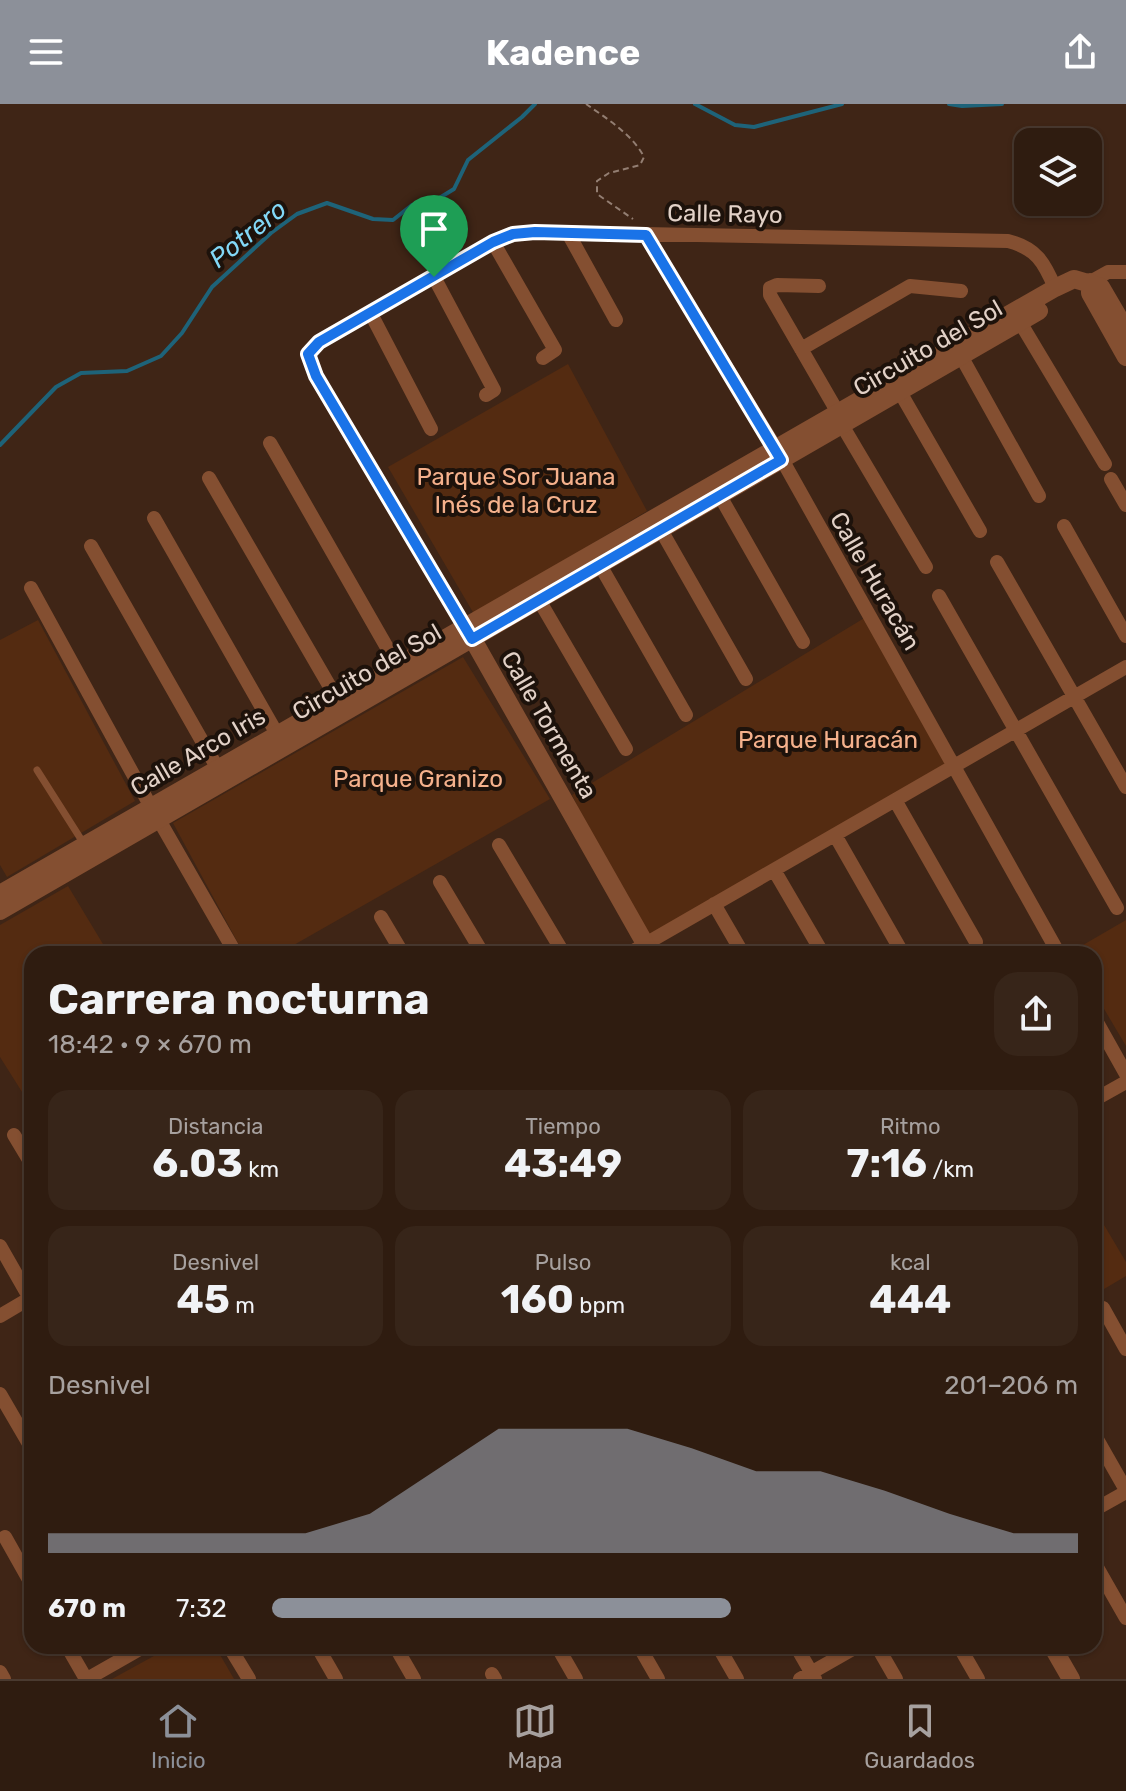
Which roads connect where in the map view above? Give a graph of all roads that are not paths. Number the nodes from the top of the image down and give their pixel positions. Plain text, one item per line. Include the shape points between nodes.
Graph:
1 (568, 233) junction
2 (646, 235) junction
3 (493, 242) junction
4 (1126, 272) edge
5 (434, 277) junction
6 (1090, 282) junction
7 (819, 286) dead end
8 (1055, 288) junction
9 (961, 291) dead end
10 (370, 312) junction
11 (616, 320) dead end
12 (1020, 322) junction
13 (1126, 330) edge
14 (801, 349) junction
15 (308, 354) joint
16 (961, 356) junction
17 (1126, 357) edge
18 (543, 358) dead end
19 (900, 392) junction
20 (486, 395) dead end
21 (839, 418) junction
22 (431, 429) dead end
23 (270, 443) dead end
24 (778, 454) junction
25 (1105, 464) dead end
26 (209, 478) dead end
27 (1111, 479) dead end
28 (720, 496) junction
29 (1039, 496) dead end
30 (1126, 505) edge
31 (154, 518) dead end
32 (1064, 526) dead end
33 (661, 530) junction
34 (980, 531) dead end
35 (91, 546) dead end
36 (997, 562) dead end
37 (600, 565) junction
38 (926, 567) dead end
39 (31, 588) dead end
40 (939, 596) dead end
41 (539, 600) junction
42 (469, 632) junction
43 (1126, 636) edge
44 (803, 642) dead end
45 (397, 665) junction
46 (1126, 667) edge
47 (746, 679) dead end
48 (1073, 696) junction
49 (337, 699) junction
50 (686, 715) dead end
51 (1016, 730) junction
52 (277, 734) junction
53 (626, 749) dead end
54 (955, 765) junction
55 (218, 769) junction
56 (37, 770) dead end
57 (1126, 787) edge
58 (895, 800) junction
59 (155, 813) junction
60 (835, 835) junction
61 (499, 845) dead end
62 (85, 846) junction
63 (774, 870) junction
64 (49, 874) junction
65 (440, 882) dead end
66 (0, 894) edge
67 (714, 904) junction
68 (1117, 908) dead end
69 (0, 911) edge
70 (381, 917) dead end
71 (976, 942) dead end
72 (231, 946) edge
73 (398, 946) edge
74 (478, 946) edge
75 (559, 946) edge
76 (646, 946) edge
77 (652, 946) edge
78 (738, 946) edge
79 (818, 946) edge
80 (898, 946) edge
81 (1055, 946) edge
82 (1102, 1031) edge
83 (1126, 1074) edge
84 (1126, 1082) edge
85 (1102, 1096) edge
86 (14, 1135) dead end
87 (24, 1152) edge
88 (0, 1246) edge
89 (24, 1287) edge
90 (24, 1303) edge
91 (1103, 1308) dead end
92 (0, 1316) edge
93 (1126, 1349) edge
94 (0, 1394) edge
95 (24, 1435) edge
96 (1102, 1448) edge
97 (1126, 1491) edge
98 (1102, 1505) edge
99 (5, 1537) dead end
100 (24, 1571) edge
101 (1102, 1576) edge
102 (1126, 1618) edge
103 (72, 1654) edge
104 (131, 1654) edge
105 (234, 1654) edge
106 (322, 1654) edge
107 (400, 1654) edge
108 (562, 1654) edge
109 (644, 1654) edge
110 (723, 1654) edge
111 (799, 1654) edge
112 (845, 1654) edge
113 (882, 1654) edge
114 (964, 1654) edge
115 (1057, 1654) edge
116 (0, 1672) edge
117 (809, 1677) edge
118 (4, 1679) edge
119 (86, 1679) edge
120 (249, 1679) edge
121 (336, 1679) edge
122 (414, 1679) edge
123 (576, 1679) edge
124 (658, 1679) edge
125 (737, 1679) edge
126 (896, 1679) edge
127 (978, 1679) edge
128 (1071, 1679) edge

1 - 2 street, Calle Rayo
1 - 3 street, Calle Rayo via 513,234
1 - 11 street
2 - 8 street, Calle Rayo via 1008,241 1038,254
2 - 24 street, Calle Huracán
3 - 5 street, Calle Rayo
3 - 18 street via 555,350
4 - 6 street via 1108,272
5 - 10 street, Calle Rayo
5 - 20 street via 494,390
6 - 8 street, Calle Arco Iris via 1074,279
6 - 12 street, Circuito del Sol
6 - 13 street via 1101,287
6 - 17 street via 1090,293
7 - 14 street via 770,288
8 - 21 street, Calle Arco Iris
9 - 14 street via 910,286
10 - 15 street, Calle Rayo
10 - 22 street
12 - 16 street, Circuito del Sol
12 - 25 street
14 - 21 street
15 - 42 street, Calle Tormenta via 316,376
16 - 19 street, Circuito del Sol
16 - 29 street
19 - 21 street, Circuito del Sol
19 - 34 street
21 - 24 street, Calle Arco Iris
21 - 38 street
23 - 45 street
24 - 28 street, Circuito del Sol
24 - 42 street, Calle Arco Iris
24 - 54 street, Calle Huracán
26 - 49 street
27 - 30 street
28 - 33 street, Circuito del Sol
28 - 44 street
31 - 52 street
32 - 43 street
33 - 37 street, Circuito del Sol
33 - 47 street
35 - 55 street
36 - 48 street
37 - 41 street, Circuito del Sol
37 - 50 street
39 - 59 street
40 - 51 street
41 - 42 street, Circuito del Sol
41 - 53 street
42 - 45 street, Calle Arco Iris
42 - 59 street, Circuito del Sol
42 - 76 street, Calle Tormenta
45 - 49 street, Calle Arco Iris
46 - 48 street
48 - 51 street
48 - 57 street
49 - 52 street, Calle Arco Iris
51 - 54 street
51 - 68 street
52 - 55 street, Calle Arco Iris
54 - 58 street
54 - 81 street, Calle Huracán
55 - 59 street, Calle Arco Iris
56 - 62 lane
58 - 60 street
58 - 71 street
59 - 62 street, Calle Arco Iris
59 - 64 street, Circuito del Sol
59 - 72 street
60 - 63 street
60 - 80 street
61 - 75 street
62 - 64 street, Calle Arco Iris
63 - 67 street
63 - 79 street
64 - 66 street, Calle Arco Iris
64 - 69 street, Circuito del Sol
65 - 74 street
67 - 77 street
67 - 78 street
70 - 73 street
82 - 83 street
84 - 85 street
86 - 87 street
88 - 89 street
90 - 92 street
91 - 93 street
94 - 95 street
96 - 97 street
97 - 98 street
99 - 100 street
101 - 102 street
103 - 119 street
104 - 119 street
105 - 120 street
106 - 121 street
107 - 122 street
108 - 123 street
109 - 124 street
110 - 125 street
111 - 117 street
112 - 117 street
113 - 126 street
114 - 127 street
115 - 128 street
116 - 118 street

